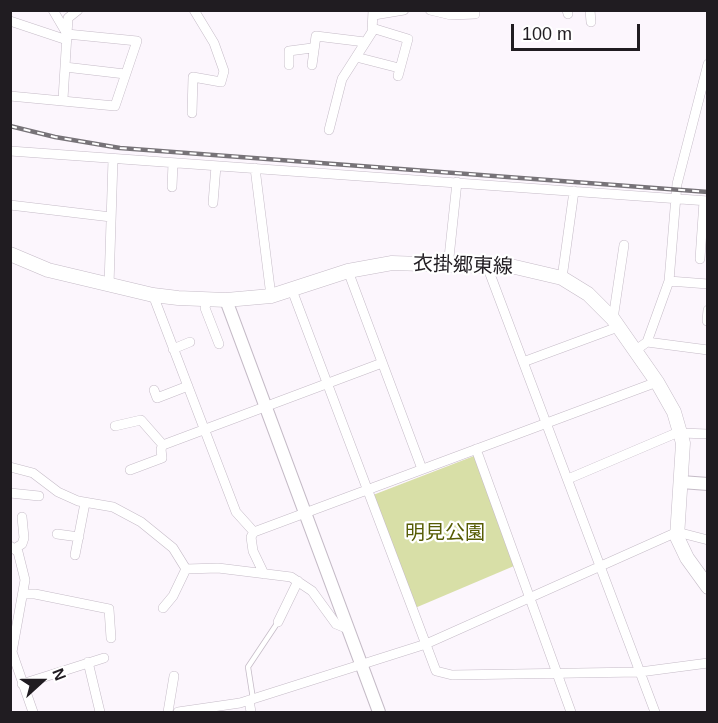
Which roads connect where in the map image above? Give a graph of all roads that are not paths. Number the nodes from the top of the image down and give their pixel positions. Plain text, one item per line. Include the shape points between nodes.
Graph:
1 (53, 10) edge
2 (78, 10) edge
3 (195, 10) edge
4 (404, 10) edge
5 (430, 10) edge
6 (475, 10) edge
7 (590, 10) edge
8 (373, 13) edge
9 (10, 21) edge
10 (591, 22) dead end
11 (372, 28) junction
12 (67, 37) junction
13 (365, 42) junction
14 (312, 48) junction
15 (356, 57) junction
16 (708, 64) edge
17 (289, 65) dead end
18 (312, 65) dead end
19 (65, 67) junction
20 (125, 74) junction
21 (10, 96) edge
22 (63, 99) junction
23 (192, 113) dead end
24 (329, 130) dead end
25 (10, 152) edge
26 (113, 159) junction
27 (173, 163) junction
28 (216, 166) junction
29 (255, 168) junction
30 (457, 183) junction
31 (172, 187) dead end
32 (574, 191) junction
33 (675, 199) junction
34 (706, 201) edge
35 (213, 203) dead end
36 (10, 205) edge
37 (111, 217) junction
38 (624, 245) dead end
39 (10, 254) edge
40 (700, 259) dead end
41 (487, 266) junction
42 (448, 267) junction
43 (348, 271) junction
44 (562, 278) junction
45 (669, 281) junction
46 (708, 284) edge
47 (109, 285) junction
48 (292, 290) junction
49 (153, 295) junction
50 (272, 296) junction
51 (207, 299) junction
52 (226, 300) junction
53 (708, 310) edge
54 (706, 321) edge
55 (616, 323) junction
56 (190, 342) dead end
57 (219, 344) dead end
58 (641, 346) junction
59 (173, 349) junction
60 (708, 350) edge
61 (523, 362) junction
62 (382, 363) junction
63 (657, 381) junction
64 (327, 385) junction
65 (188, 386) junction
66 (154, 390) dead end
67 (265, 408) junction
68 (547, 423) junction
69 (115, 426) dead end
70 (204, 430) junction
71 (681, 432) junction
72 (708, 434) edge
73 (163, 446) junction
74 (476, 449) junction
75 (10, 467) edge
76 (422, 469) junction
77 (130, 470) dead end
78 (568, 479) junction
79 (681, 482) junction
80 (708, 484) edge
81 (366, 490) junction
82 (10, 493) edge
83 (39, 496) dead end
84 (86, 502) junction
85 (304, 513) junction
86 (22, 517) dead end
87 (254, 532) junction
88 (677, 532) junction
89 (57, 534) dead end
90 (79, 537) junction
91 (708, 540) edge
92 (12, 547) edge
93 (75, 555) dead end
94 (601, 565) junction
95 (186, 569) junction
96 (264, 574) junction
97 (298, 581) junction
98 (708, 587) edge
99 (25, 594) junction
100 (529, 597) junction
101 (162, 608) dead end
102 (278, 622) joint
103 (348, 629) junction
104 (111, 638) dead end
105 (11, 641) edge
106 (426, 644) junction
107 (104, 658) dead end
108 (88, 662) junction
109 (708, 663) edge
110 (362, 665) junction
111 (640, 672) junction
112 (556, 673) junction
113 (174, 676) dead end
114 (22, 684) junction
115 (251, 699) junction
116 (33, 712) edge
117 (100, 712) edge
118 (168, 712) edge
119 (178, 712) edge
120 (251, 712) edge
121 (380, 712) edge
122 (571, 712) edge
123 (655, 712) edge

1 - 12 street
2 - 12 street via 68,18
3 - 23 street via 224,71 221,82 193,77
4 - 8 street
5 - 6 street via 451,15 475,14
7 - 10 street
8 - 11 street
9 - 12 street
11 - 13 street
11 - 15 street via 408,39 398,72
12 - 19 street
12 - 20 street via 137,41
13 - 14 street via 316,36
13 - 15 street
14 - 17 street via 289,51
14 - 18 street
15 - 24 street via 342,79
16 - 33 street
19 - 20 street
19 - 22 street
20 - 22 street via 115,106
21 - 22 street
25 - 26 street
26 - 27 street
26 - 37 street
27 - 28 street
27 - 31 street
28 - 29 street
28 - 35 street
29 - 30 street
29 - 50 street
30 - 32 street
30 - 42 street
32 - 33 street
32 - 44 street
33 - 34 street
33 - 45 street
34 - 40 street
36 - 37 street
37 - 47 street
38 - 55 street
39 - 47 main road, 衣掛郷東線 via 48,270
41 - 42 main road, 衣掛郷東線
41 - 44 main road, 衣掛郷東線 via 528,268
41 - 61 street
42 - 43 main road, 衣掛郷東線 via 392,263
43 - 48 main road, 衣掛郷東線
43 - 62 street
44 - 55 main road, 衣掛郷東線 via 588,294
45 - 46 street
45 - 58 street
47 - 49 main road, 衣掛郷東線
48 - 50 main road, 衣掛郷東線
48 - 64 street
49 - 51 main road, 衣掛郷東線
49 - 59 street
50 - 52 main road, 衣掛郷東線
51 - 52 main road, 衣掛郷東線
51 - 57 street via 206,308
52 - 67 street
53 - 54 street
55 - 58 main road, 衣掛郷東線
55 - 61 street
56 - 59 street
58 - 60 street
58 - 63 main road, 衣掛郷東線
59 - 65 street
61 - 68 street
62 - 64 street
62 - 76 street
63 - 68 street
63 - 71 main road, 衣掛郷東線
64 - 67 street
64 - 81 street
65 - 66 street via 157,398
65 - 70 street
67 - 70 street
67 - 85 street
68 - 74 street
68 - 78 street
69 - 73 street via 141,420
70 - 73 street
70 - 87 street via 236,512
71 - 72 street
71 - 78 street
71 - 79 main road, 衣掛郷東線
73 - 77 street via 162,458
74 - 76 street
74 - 100 street
75 - 84 street via 33,472 58,492
76 - 81 street
78 - 94 street
79 - 80 street
79 - 88 main road, 衣掛郷東線
81 - 85 street
81 - 106 street
82 - 83 street
84 - 90 street
84 - 95 street via 113,507 141,522 173,548
85 - 87 street
85 - 103 street
86 - 92 street via 22,544
87 - 96 street via 253,551
88 - 91 street
88 - 94 street
88 - 98 main road, 衣掛郷東線 via 680,546
89 - 90 street
90 - 93 street
92 - 99 street via 24,566
94 - 100 street
94 - 111 street
95 - 96 street via 218,568
95 - 101 street via 173,596
96 - 97 street
97 - 102 street
97 - 103 street via 318,598 336,624
99 - 104 street via 109,609
99 - 105 street
100 - 106 street
100 - 112 street
102 - 115 lane via 248,667
103 - 110 street
105 - 114 street
106 - 110 street
106 - 112 street via 436,671 443,674
107 - 108 street
108 - 114 street
108 - 117 street
109 - 111 street
110 - 115 street
110 - 121 street
111 - 112 street
111 - 123 street
112 - 122 street
113 - 118 street
114 - 116 street
115 - 119 street
115 - 120 street

